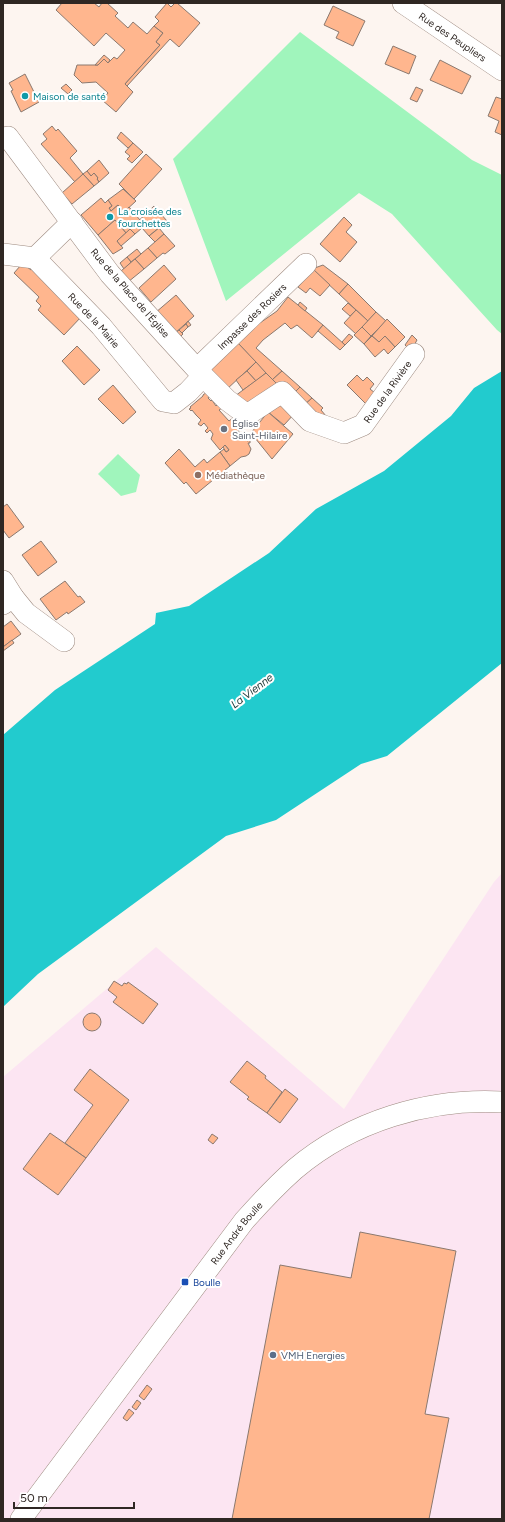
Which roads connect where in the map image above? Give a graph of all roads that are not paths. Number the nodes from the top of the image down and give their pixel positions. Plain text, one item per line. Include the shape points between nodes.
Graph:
1 (403, 3) edge
2 (502, 70) edge
3 (5, 135) edge
4 (72, 222) junction
5 (3, 254) edge
6 (34, 258) junction
7 (306, 264) dead end
8 (414, 354) dead end
9 (200, 373) junction
10 (6, 594) edge
11 (64, 641) dead end
12 (502, 1102) edge
13 (21, 1519) edge

1 - 2 street, Rue des Peupliers
3 - 4 street, Rue de la Place de l'Église
4 - 6 street
4 - 9 street, Rue de la Place de l'Église via 110,274
5 - 6 street
6 - 9 street, Rue de la Mairie via 101,326 164,401 174,403 188,392
7 - 9 street, Impasse des Rosiers
8 - 9 street, Rue de la Rivière via 363,425 344,433 310,421 282,392 248,415 227,400
10 - 11 street
12 - 13 street, Rue André Boulle via 443,1104 407,1112 371,1124 334,1142 296,1169 270,1192 244,1221

